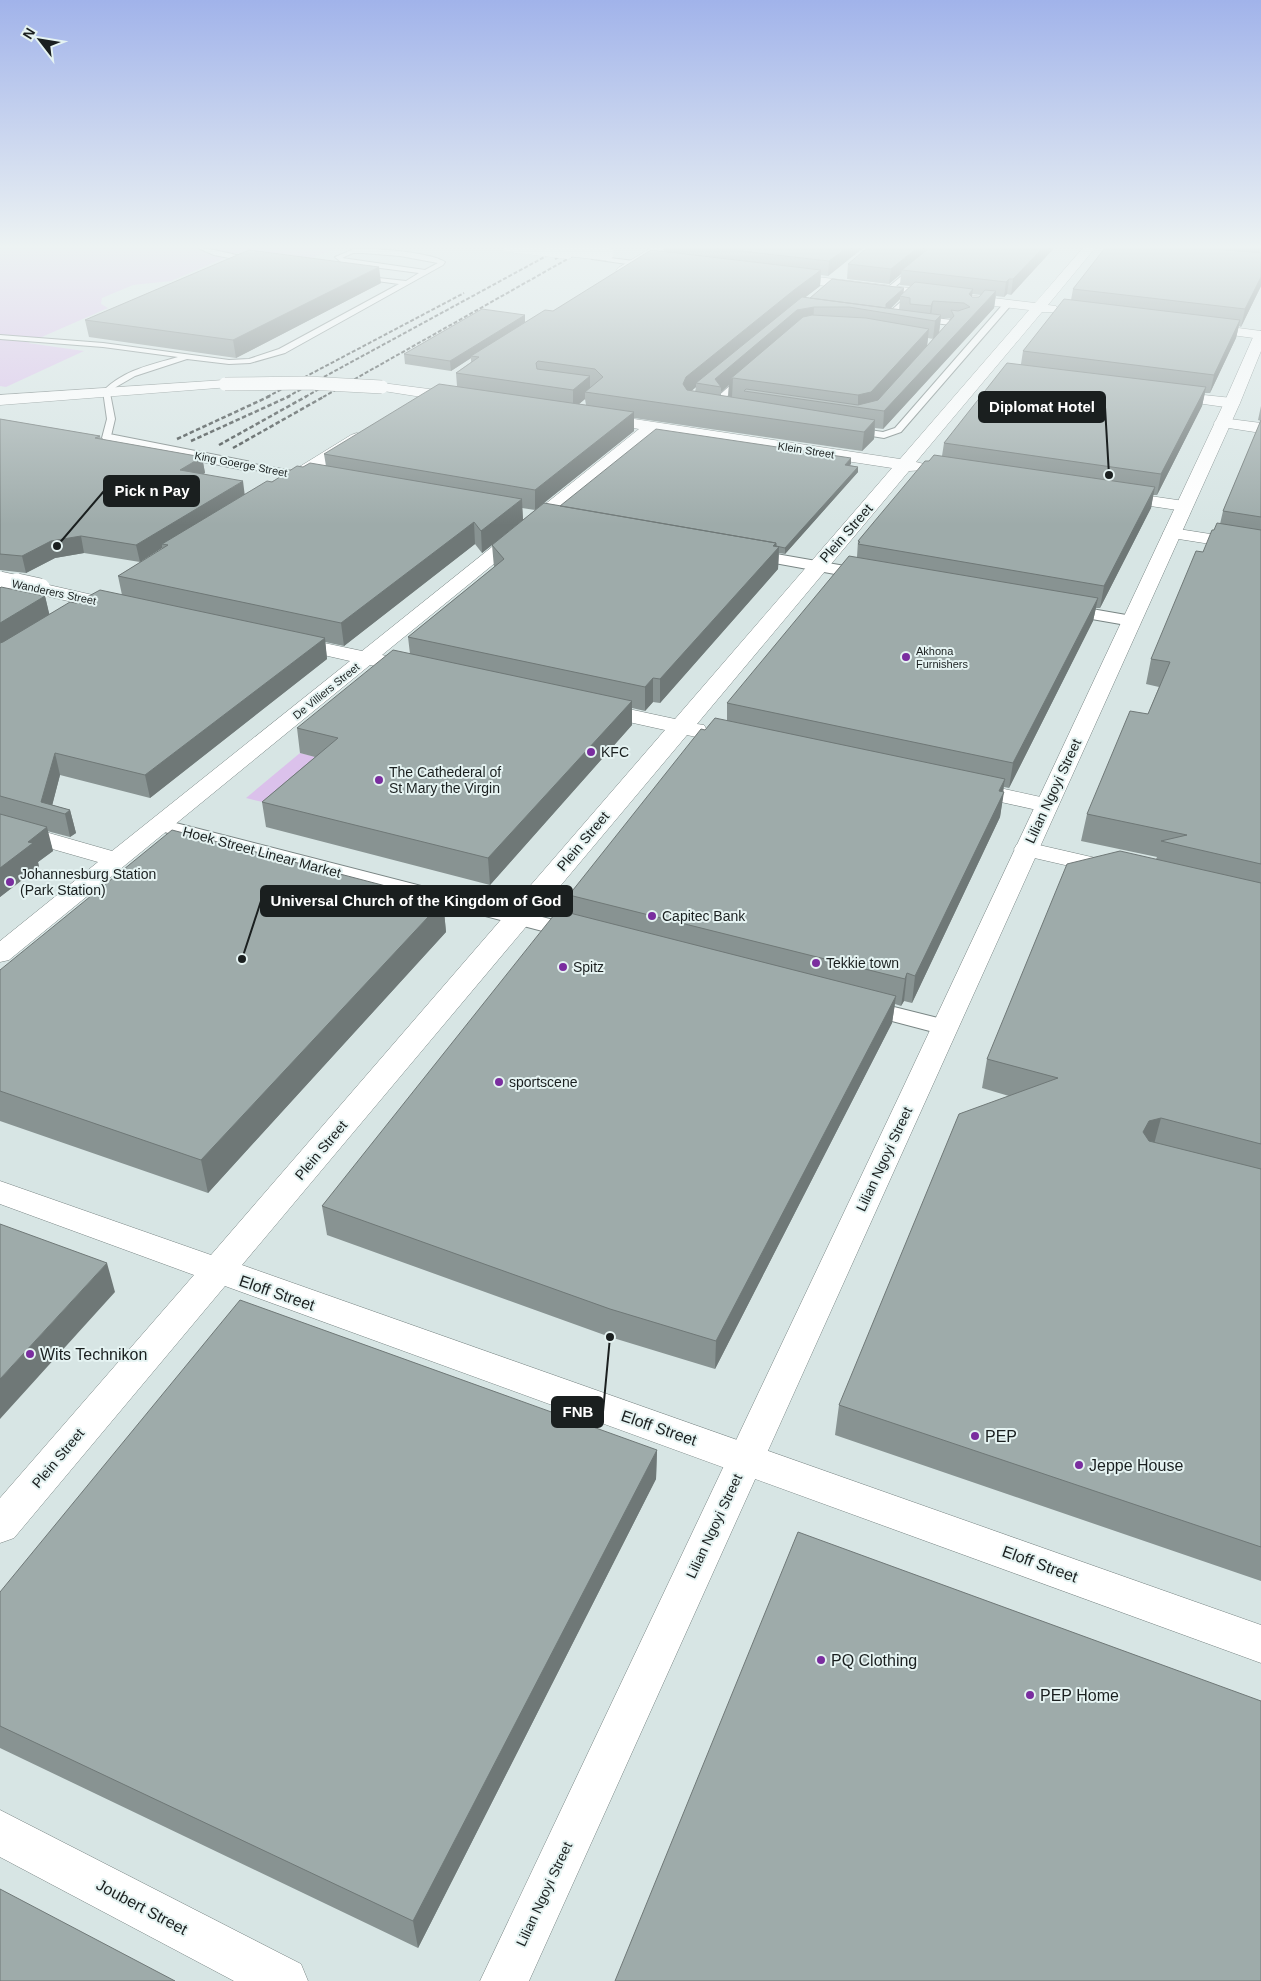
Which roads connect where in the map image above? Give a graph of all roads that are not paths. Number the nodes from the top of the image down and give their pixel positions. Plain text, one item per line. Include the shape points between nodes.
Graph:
1 (44, 340) edge
2 (302, 340) edge
3 (976, 340) edge
4 (1009, 340) edge
5 (1260, 342) edge
6 (190, 356) junction
7 (983, 371) junction
8 (749, 373) edge
9 (1002, 374) edge
10 (445, 383) edge
11 (106, 393) junction
12 (429, 393) junction
13 (1155, 393) edge
14 (0, 400) edge
15 (476, 400) edge
16 (1232, 403) junction
17 (744, 405) edge
18 (404, 409) edge
19 (719, 411) edge
20 (738, 414) edge
21 (623, 422) edge
22 (1222, 423) junction
23 (652, 427) junction
24 (852, 427) edge
25 (1261, 428) edge
26 (372, 429) edge
27 (904, 465) junction
28 (934, 469) edge
29 (298, 475) junction
30 (318, 479) edge
31 (273, 491) edge
32 (1102, 494) edge
33 (1184, 506) junction
34 (521, 514) edge
35 (540, 518) junction
36 (559, 521) edge
37 (1172, 534) junction
38 (1261, 548) edge
39 (732, 551) edge
40 (818, 566) junction
41 (886, 578) edge
42 (0, 580) edge
43 (111, 590) edge
44 (94, 601) junction
45 (1043, 605) edge
46 (143, 611) edge
47 (68, 616) edge
48 (1132, 621) junction
49 (269, 638) edge
50 (367, 658) junction
51 (433, 672) edge
52 (576, 704) edge
53 (680, 727) junction
54 (719, 735) edge
55 (950, 784) edge
56 (1046, 805) junction
57 (160, 825) junction
58 (0, 826) edge
59 (1026, 849) junction
60 (116, 860) junction
61 (1139, 875) edge
62 (518, 918) junction
63 (594, 938) edge
64 (0, 954) edge
65 (840, 1000) edge
66 (945, 1027) junction
67 (0, 1192) edge
68 (217, 1271) junction
69 (745, 1458) junction
70 (0, 1526) edge
71 (1261, 1644) edge
72 (0, 1833) edge
73 (284, 1981) edge
74 (504, 1981) edge

1 - 6 lane
2 - 6 lane via 264,358 238,363
3 - 24 lane via 898,430 884,435
4 - 7 street, Plein Street
5 - 16 street, Lilian Ngoyi Street
6 - 11 lane via 124,377
7 - 9 street
7 - 27 street, Plein Street
8 - 17 lane via 720,398
10 - 12 street
11 - 12 street, bridge via 225,384 308,383
11 - 14 street
11 - 29 lane, King Goerge Street, bridge via 111,419 105,438
12 - 15 street
12 - 18 street
13 - 16 street
16 - 22 street, Lilian Ngoyi Street
19 - 20 lane
21 - 23 street, Klein Street
22 - 25 street
22 - 33 street, Lilian Ngoyi Street
23 - 27 street, Klein Street
23 - 35 street, De Villiers Street
26 - 29 street
27 - 28 street, Klein Street
27 - 40 street, Plein Street
29 - 30 street, King Goerge Street
29 - 31 street
32 - 33 street
33 - 37 street, Lilian Ngoyi Street
34 - 35 street
35 - 36 street
35 - 50 street, De Villiers Street
37 - 38 street
37 - 48 street, Lilian Ngoyi Street
39 - 40 street
40 - 41 street
40 - 53 street, Plein Street
42 - 44 street, Wanderers Street, bridge
43 - 44 street
44 - 46 street, Wanderers Street
44 - 47 street
45 - 48 street
48 - 56 street, Lilian Ngoyi Street
49 - 50 street
50 - 51 street
50 - 57 street, De Villiers Street
52 - 53 street
53 - 54 street
53 - 62 street, Plein Street
55 - 56 street
56 - 59 street, Lilian Ngoyi Street
57 - 60 street, De Villiers Street
57 - 62 street, Hoek Street Linear Market
58 - 60 street
59 - 61 street
59 - 66 street, Lilian Ngoyi Street
60 - 64 street, De Villiers Street
62 - 63 street, Hoek Street Linear Market
62 - 68 street, Plein Street
65 - 66 street
66 - 69 street, Lilian Ngoyi Street
67 - 68 street, Eloff Street
68 - 69 street, Eloff Street
68 - 70 street, Plein Street
69 - 71 street, Eloff Street
69 - 74 street, Lilian Ngoyi Street
72 - 73 street, Joubert Street

